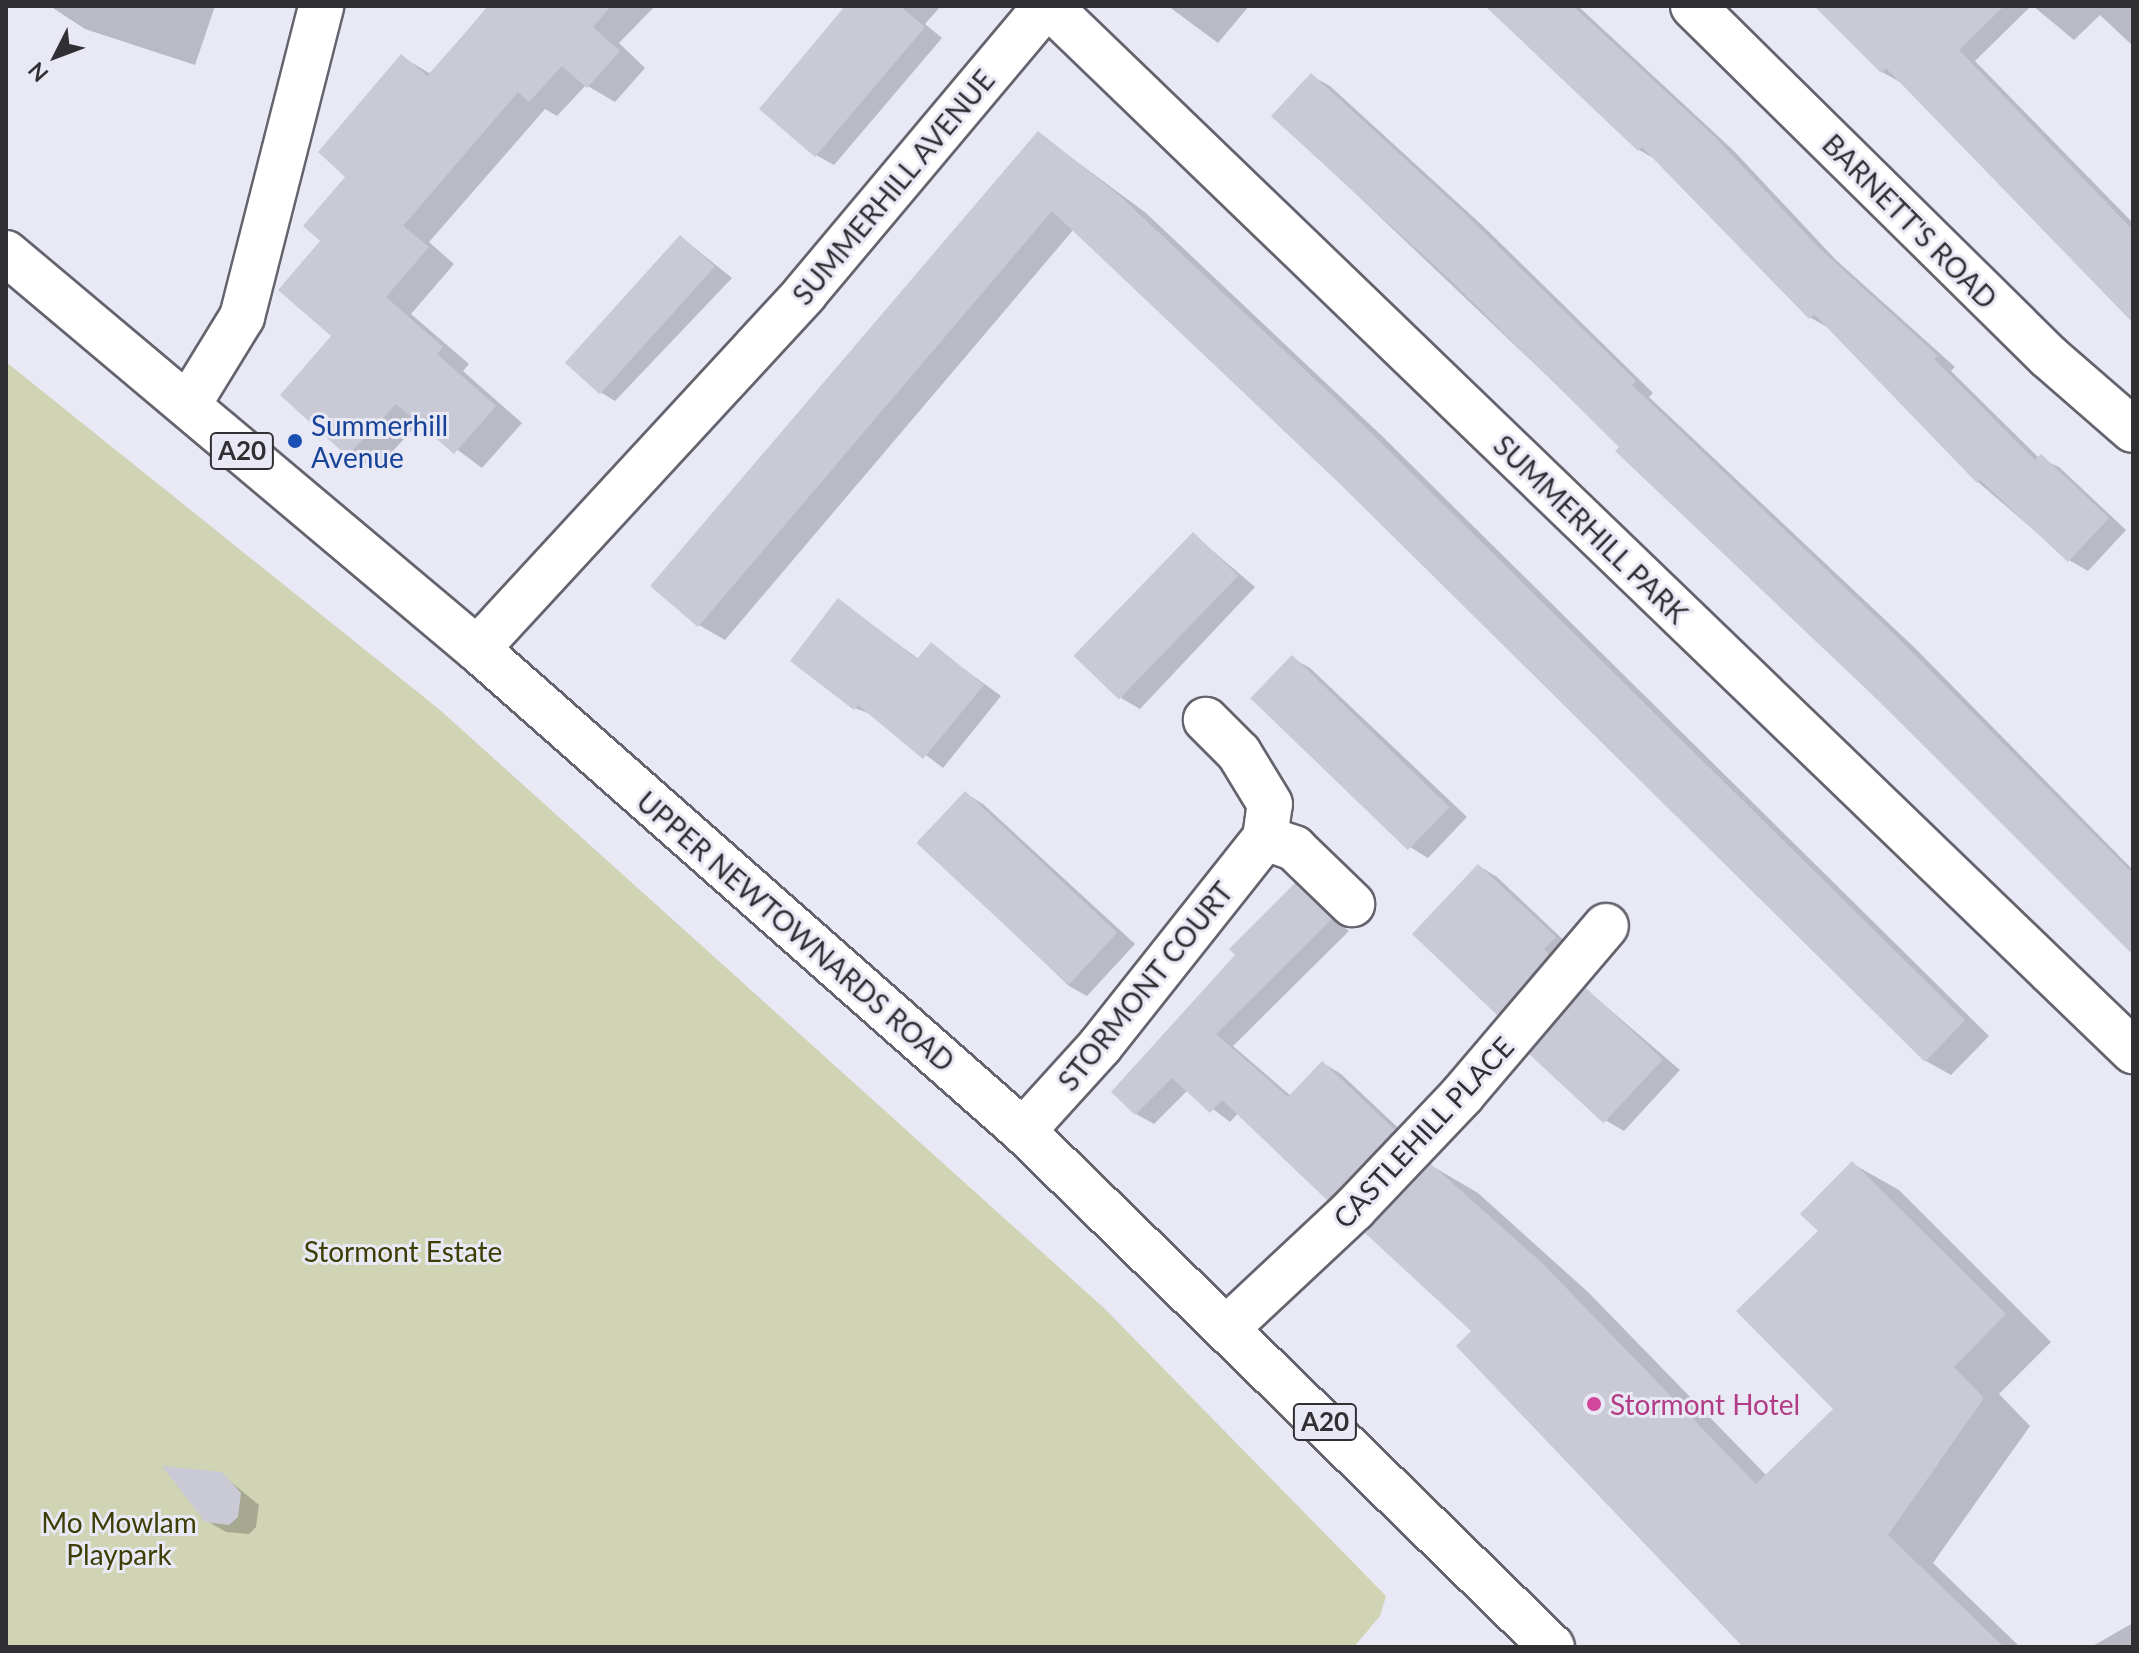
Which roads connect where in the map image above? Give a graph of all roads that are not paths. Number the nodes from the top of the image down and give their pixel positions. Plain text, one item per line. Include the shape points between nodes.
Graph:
1 (321, 6) edge
2 (1048, 6) edge
3 (1693, 6) edge
4 (6, 253) edge
5 (188, 405) junction
6 (2133, 430) edge
7 (477, 649) junction
8 (1206, 720) dead end
9 (1265, 838) junction
10 (1352, 904) dead end
11 (1606, 926) dead end
12 (2133, 1051) edge
13 (1023, 1131) junction
14 (1228, 1327) junction
15 (1552, 1647) edge

1 - 5 main road via 242,317
2 - 7 main road, SUMMERHILL AVENUE via 805,293
2 - 12 main road, SUMMERHILL PARK
3 - 6 main road, BARNETT'S ROAD via 2049,357
4 - 5 main road, UPPER NEWTOWNARDS ROAD / A20
5 - 7 main road, UPPER NEWTOWNARDS ROAD / A20
7 - 13 main road, UPPER NEWTOWNARDS ROAD / A20
8 - 9 main road via 1239,753 1270,804
9 - 10 main road via 1294,848
9 - 13 main road, STORMONT COURT via 1100,1046
11 - 14 main road, CASTLEHILL PLACE via 1462,1095 1354,1209
13 - 14 main road, UPPER NEWTOWNARDS ROAD / A20
14 - 15 main road, UPPER NEWTOWNARDS ROAD / A20

